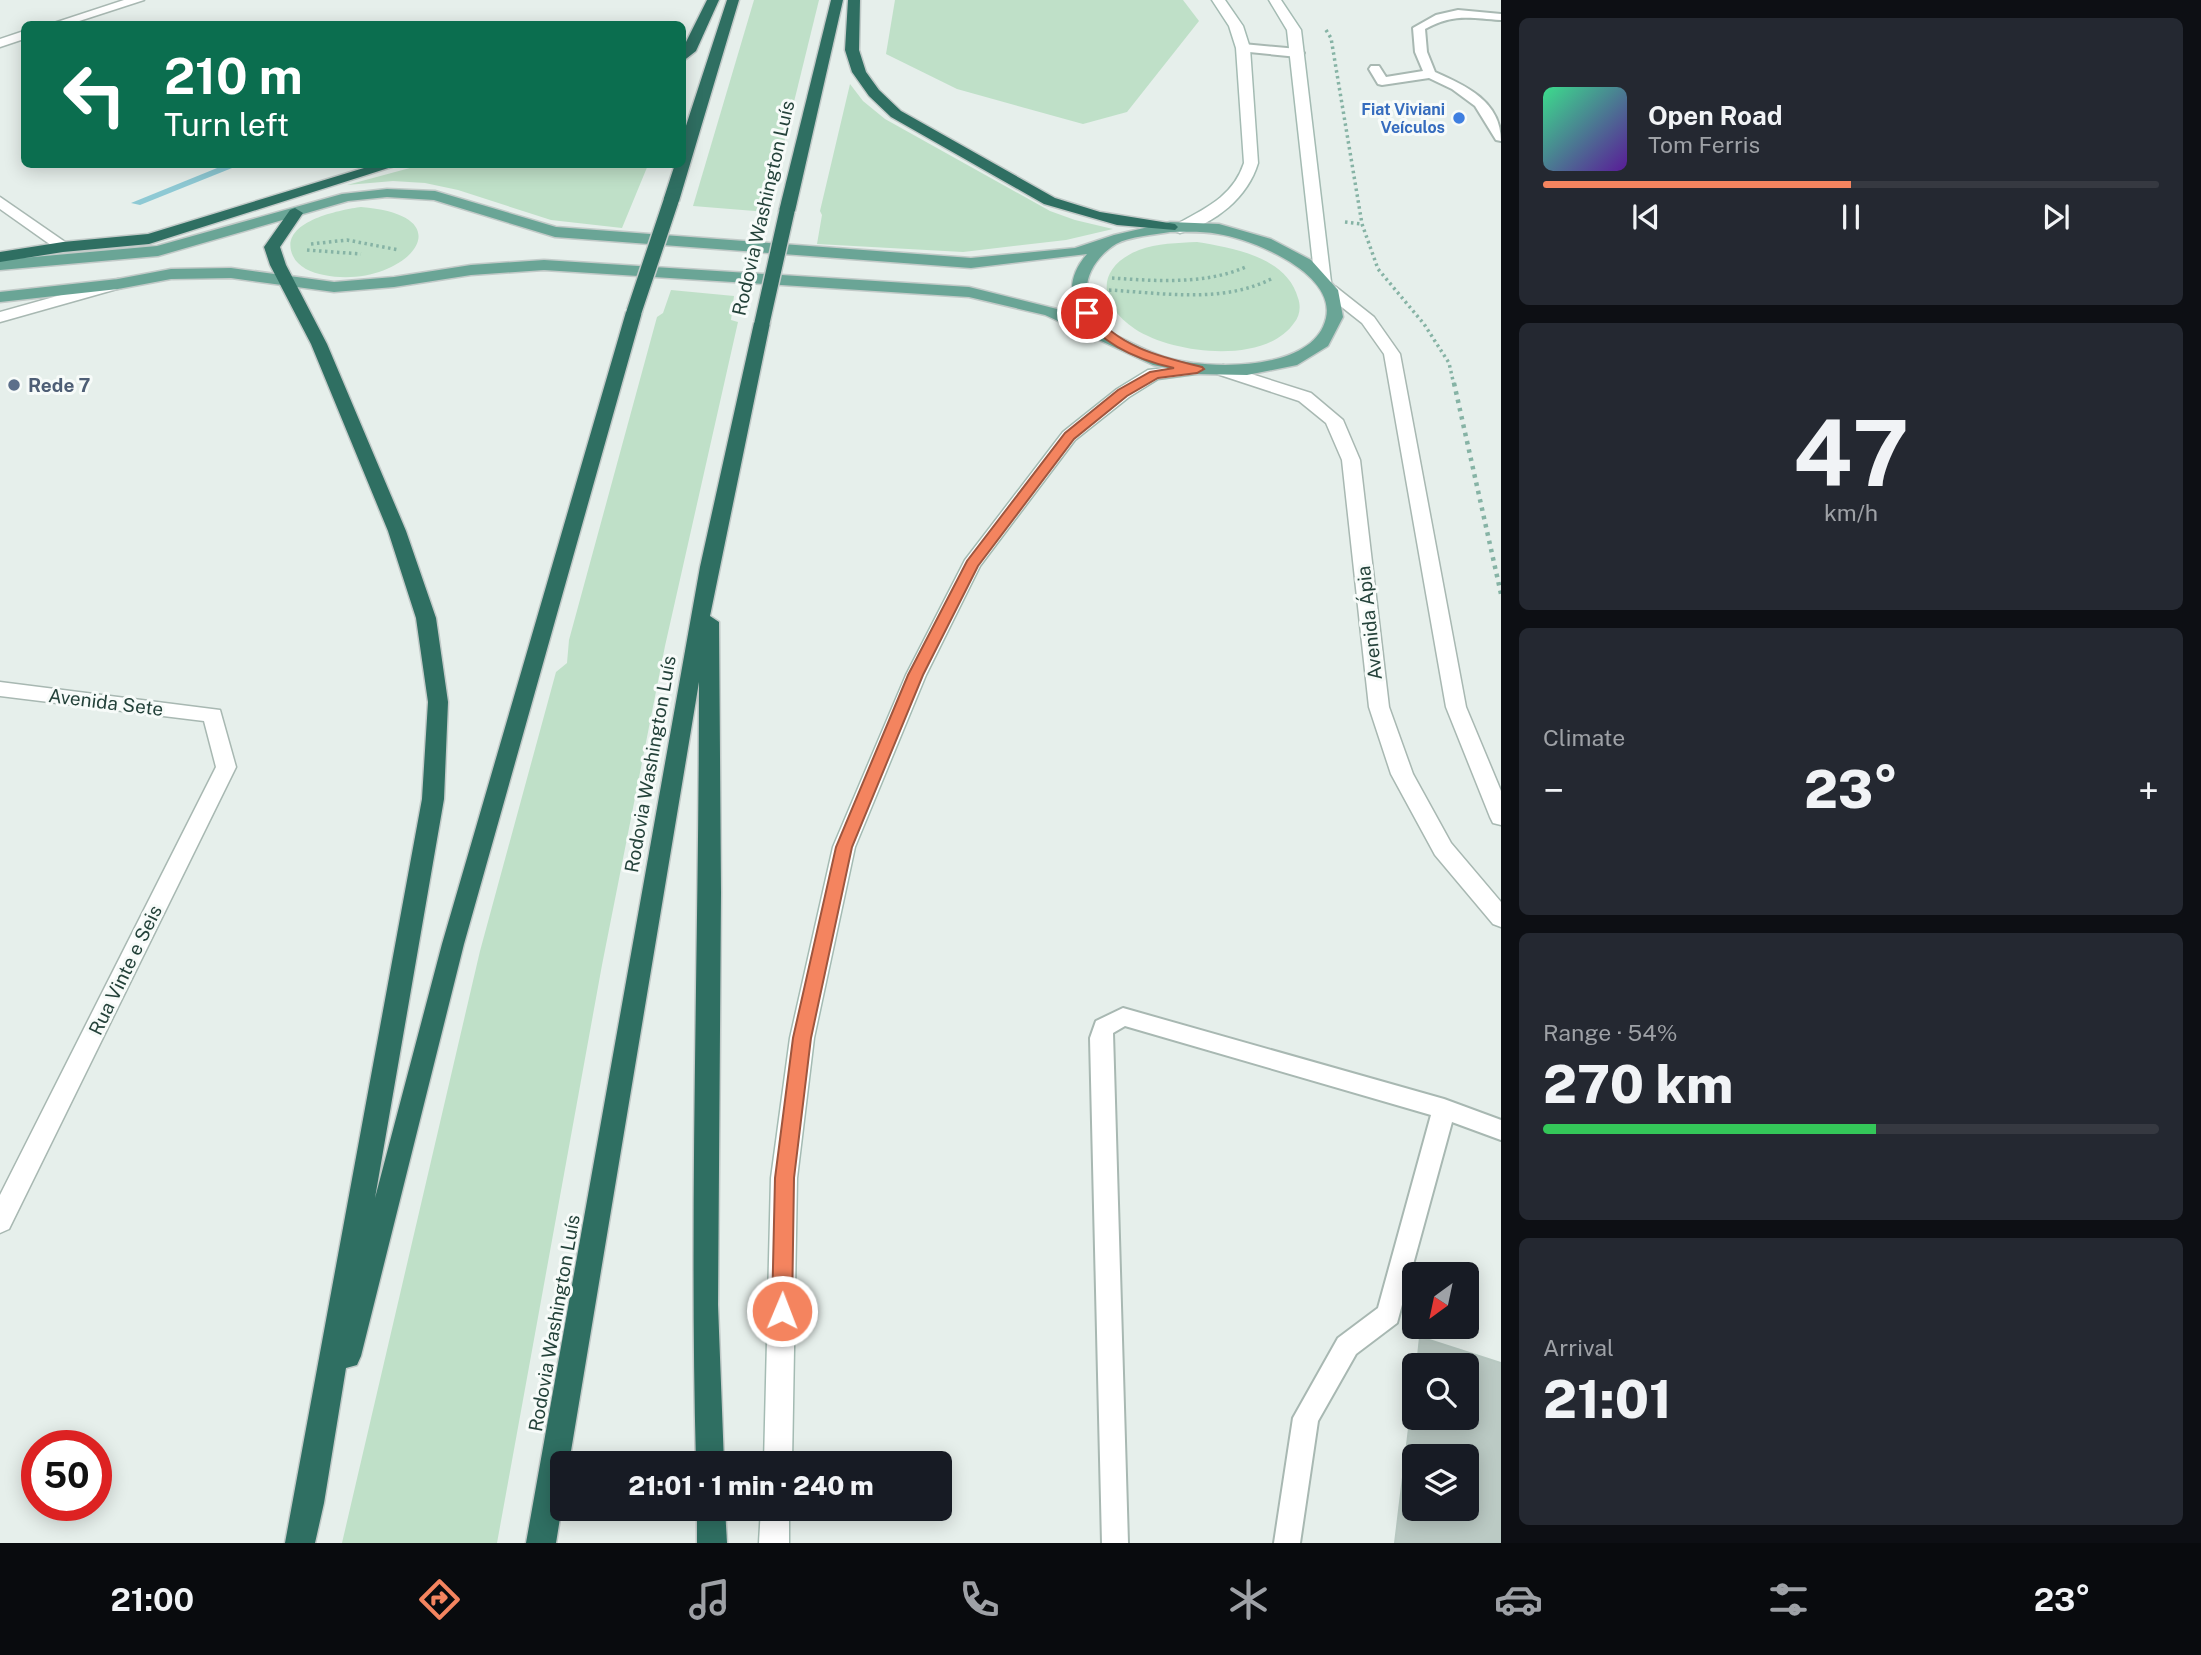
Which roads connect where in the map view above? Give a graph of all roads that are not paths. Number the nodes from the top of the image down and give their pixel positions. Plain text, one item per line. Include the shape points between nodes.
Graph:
1 (138, 0) edge
2 (713, 0) edge
3 (733, 0) edge
4 (837, 0) edge
5 (854, 0) edge
6 (1218, 0) edge
7 (1275, 0) edge
8 (1500, 17) edge
9 (68, 21) edge
10 (21, 36) edge
11 (0, 43) edge
12 (1242, 48) junction
13 (686, 53) edge
14 (1298, 53) junction
15 (1430, 74) junction
16 (1379, 75) dead end
17 (1501, 137) edge
18 (686, 150) edge
19 (381, 168) edge
20 (681, 168) edge
21 (0, 202) edge
22 (295, 213) junction
23 (1175, 227) junction
24 (1119, 238) junction
25 (64, 247) junction
26 (0, 257) edge
27 (0, 265) edge
28 (289, 283) junction
29 (118, 285) junction
30 (1326, 286) junction
31 (0, 297) edge
32 (0, 317) edge
33 (1126, 347) junction
34 (1197, 369) junction
35 (1223, 370) junction
36 (709, 566) junction
37 (0, 689) edge
38 (213, 715) joint
39 (1501, 817) edge
40 (1501, 918) edge
41 (1444, 1109) junction
42 (1501, 1130) edge
43 (0, 1221) edge
44 (710, 1451) edge
45 (778, 1451) edge
46 (306, 1515) junction
47 (711, 1521) edge
48 (775, 1521) edge
49 (300, 1543) edge
50 (541, 1543) edge
51 (712, 1543) edge
52 (774, 1543) edge
53 (1115, 1543) edge
54 (1287, 1543) edge

1 - 9 street
2 - 13 highway
3 - 18 highway
4 - 36 highway, Rodovia Washington Luís, bridge
5 - 23 highway via 852,50 859,72 896,114 1056,205 1110,220
6 - 12 street via 1236,26
7 - 14 street via 1294,30
8 - 15 lane via 1464,12 1440,15 1419,28 1421,52
10 - 11 street
12 - 14 lane
12 - 23 street via 1251,163 1248,176 1229,200
14 - 30 street
15 - 16 lane
15 - 17 lane via 1472,93
19 - 25 highway via 149,239
20 - 46 highway, bridge via 634,312 453,944
21 - 25 street
22 - 24 main road via 347,197 387,193 435,196 555,232 971,263 1077,252
22 - 27 main road via 158,251
22 - 28 highway via 272,247
23 - 24 main road
23 - 30 main road via 1219,229 1266,242 1305,262
24 - 33 main road via 1093,254 1078,276 1079,300 1095,325
25 - 26 highway
28 - 29 main road via 231,273 172,274
28 - 33 main road via 334,287 544,265 969,292 1051,312
28 - 46 highway via 397,531 426,618 438,702 433,799
29 - 31 main road
29 - 32 street
30 - 35 main road via 1335,317 1322,342 1291,361
30 - 39 street via 1368,320 1391,354 1456,707
33 - 34 main road via 1159,361
34 - 35 main road
34 - 45 street via 1154,374 1069,436 972,564 916,675 844,847 802,1038 784,1178
35 - 40 street, Avenida Ápia via 1305,397 1334,420 1351,460 1379,707 1402,774 1443,849
36 - 44 highway via 705,1305
36 - 50 highway, Rodovia Washington Luís
37 - 38 street, Avenida Sete
38 - 43 street, Rua Vinte e Seis via 226,767
41 - 42 lane
41 - 53 lane via 1123,1017 1104,1027
41 - 54 lane via 1388,1315 1347,1346 1306,1418
46 - 49 highway
47 - 51 highway
48 - 52 street

